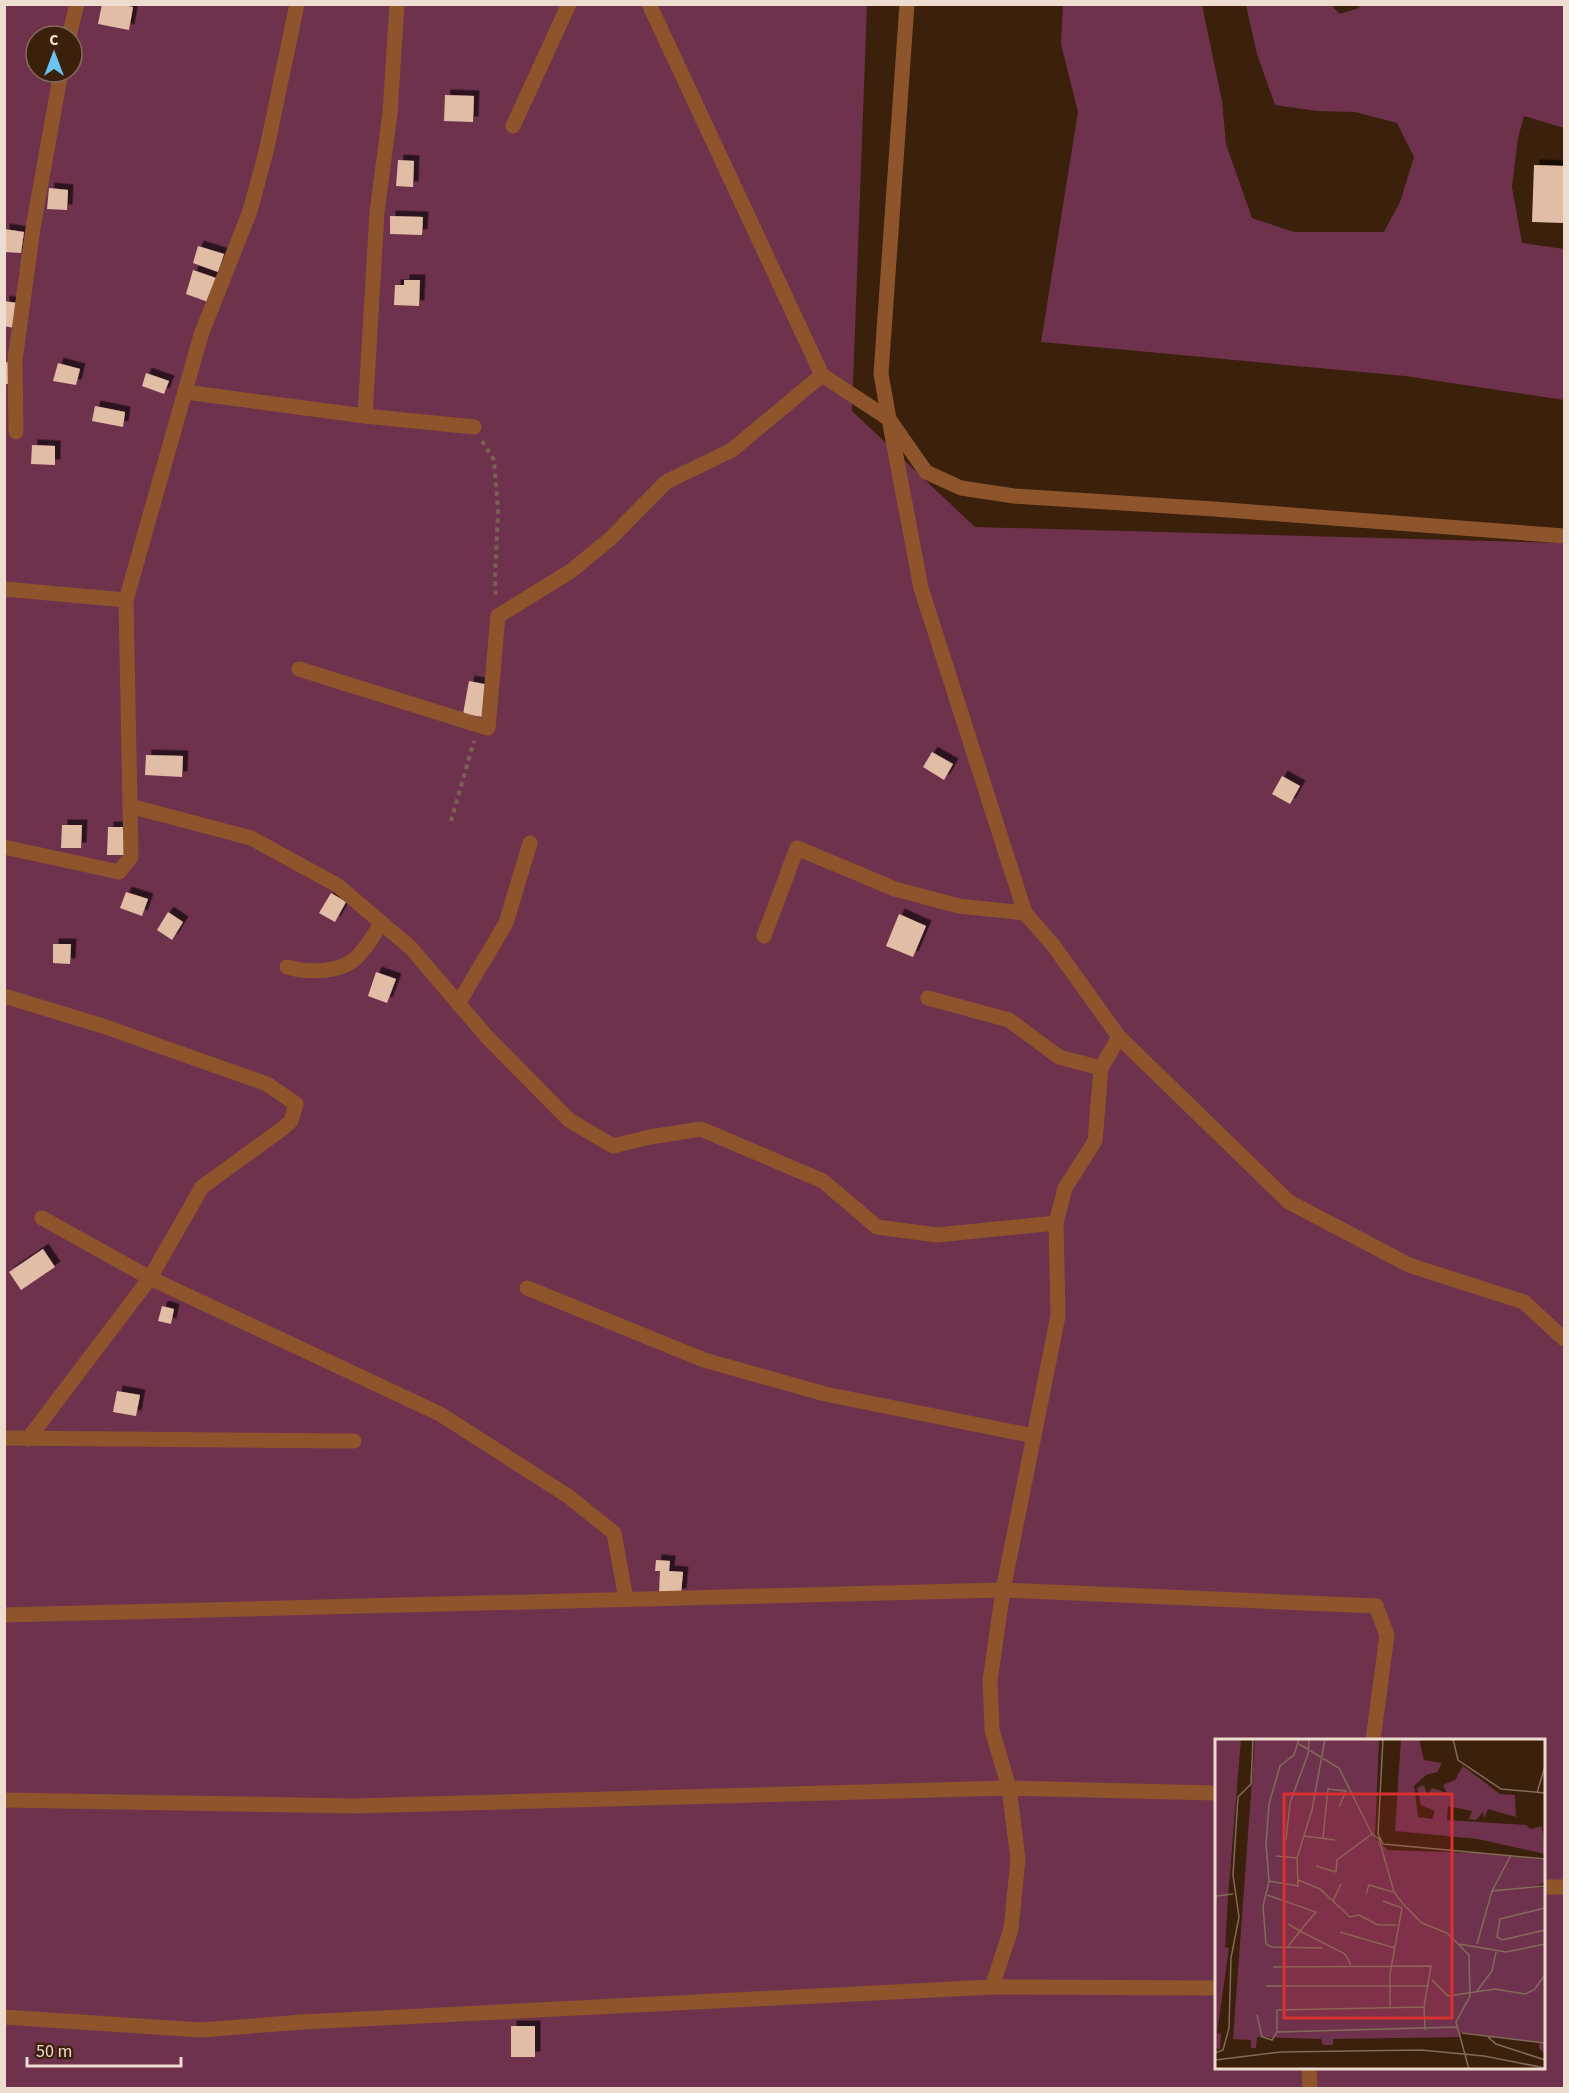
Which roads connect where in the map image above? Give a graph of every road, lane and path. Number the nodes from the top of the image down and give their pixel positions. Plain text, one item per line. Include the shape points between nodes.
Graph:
1 (77, 4) edge
2 (297, 4) edge
3 (397, 4) edge
4 (569, 4) edge
5 (649, 4) edge
6 (907, 4) edge
7 (72, 24) edge
8 (59, 84) edge
9 (513, 126) dead end
10 (822, 375) junction
11 (185, 392) junction
12 (365, 416) junction
13 (889, 419) junction
14 (474, 426) joint
15 (16, 432) dead end
16 (1564, 536) edge
17 (4, 589) edge
18 (126, 600) junction
19 (498, 616) junction
20 (299, 669) dead end
21 (478, 726) junction
22 (130, 806) junction
23 (451, 821) dead end
24 (530, 843) dead end
25 (4, 847) edge
26 (1025, 914) junction
27 (382, 923) junction
28 (764, 936) dead end
29 (287, 967) dead end
30 (4, 996) edge
31 (928, 998) dead end
32 (458, 1004) junction
33 (1119, 1036) junction
34 (1101, 1068) junction
35 (42, 1218) dead end
36 (1056, 1223) junction
37 (150, 1278) junction
38 (527, 1288) dead end
39 (1564, 1339) edge
40 (1034, 1436) junction
41 (4, 1438) edge
42 (28, 1439) junction
43 (354, 1441) dead end
44 (1003, 1590) junction
45 (626, 1599) junction
46 (4, 1616) edge
47 (1377, 1738) edge
48 (1009, 1788) junction
49 (1215, 1793) edge
50 (4, 1800) edge
51 (1545, 1887) edge
52 (1564, 1887) edge
53 (992, 1987) junction
54 (1215, 1988) edge
55 (4, 2017) edge
56 (1309, 2069) edge
57 (1310, 2088) edge

1 - 7 lane
2 - 11 lane via 250,212 201,335
3 - 12 lane via 390,113 377,212
4 - 9 lane
5 - 10 lane
6 - 13 lane via 881,374
8 - 15 lane via 15,360
10 - 13 lane
10 - 19 lane via 732,450 666,482 610,539 571,571
11 - 12 lane
11 - 18 lane
12 - 14 lane
13 - 16 lane via 926,472 961,488 1014,496
13 - 26 lane via 921,588
14 - 19 path via 494,460
17 - 18 lane
18 - 22 lane
19 - 21 lane via 488,728
20 - 21 lane
21 - 23 path
22 - 25 lane via 131,857 119,872
22 - 27 lane via 251,838 337,885
24 - 32 lane via 506,923
26 - 28 lane via 959,906 895,889 797,848
26 - 33 lane via 1053,945
27 - 29 lane via 356,959 330,970
27 - 32 lane via 411,948
30 - 37 lane via 267,1084 296,1104 287,1125 202,1187
31 - 34 lane via 1009,1020 1059,1057
32 - 36 lane via 569,1120 613,1146 701,1129 823,1181 877,1227 937,1235
33 - 34 lane
33 - 39 lane via 1289,1202 1409,1265 1524,1302
34 - 36 lane via 1095,1141 1065,1188
35 - 37 lane
36 - 40 lane via 1058,1316
37 - 42 lane
37 - 45 lane via 440,1414 568,1496 614,1533
38 - 40 lane via 704,1360 825,1394
40 - 44 lane
41 - 42 lane
42 - 43 lane
44 - 45 lane
44 - 47 lane via 1376,1606 1387,1635
44 - 48 lane via 990,1681 992,1730
45 - 46 lane
48 - 49 lane
48 - 50 lane via 353,1806
48 - 53 lane via 1018,1859 1011,1929
51 - 52 lane
53 - 54 lane
53 - 55 lane via 201,2030
56 - 57 lane

